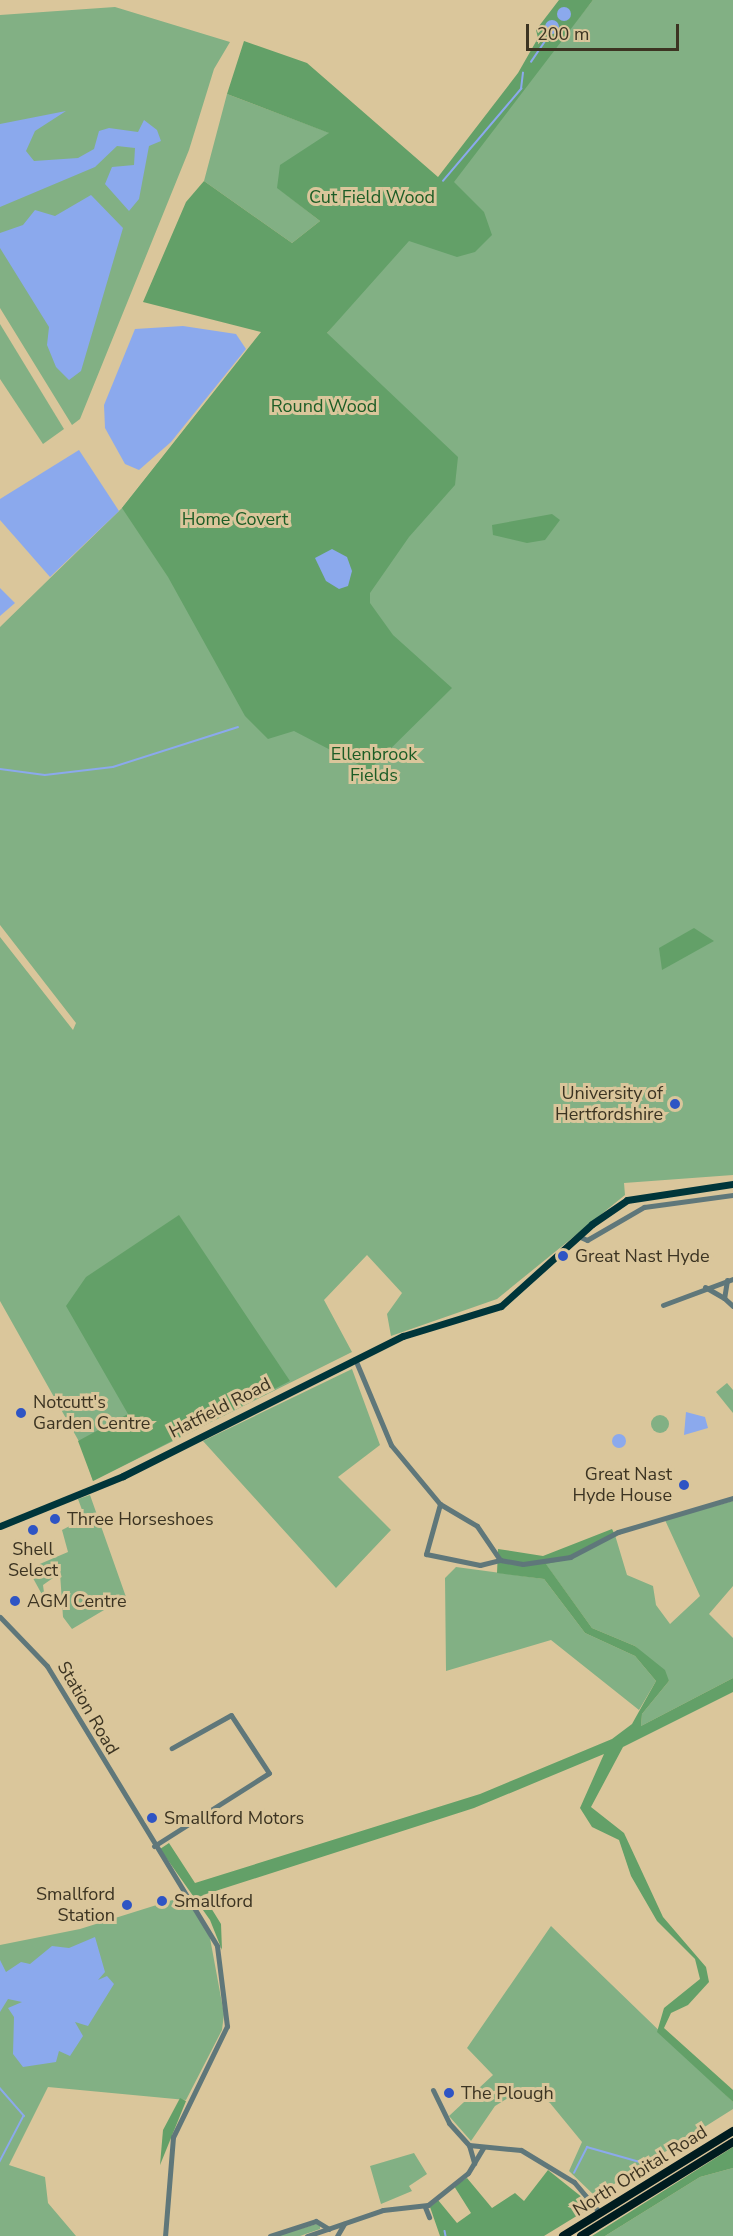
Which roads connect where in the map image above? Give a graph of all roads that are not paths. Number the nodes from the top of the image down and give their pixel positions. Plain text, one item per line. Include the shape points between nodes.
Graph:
1 (733, 1184) edge
2 (733, 1195) edge
3 (578, 1236) junction
4 (730, 1279) edge
5 (705, 1287) junction
6 (724, 1298) junction
7 (663, 1305) dead end
8 (733, 1306) edge
9 (355, 1359) junction
10 (733, 1498) edge
11 (440, 1504) junction
12 (0, 1526) edge
13 (500, 1560) junction
14 (0, 1617) edge
15 (172, 1748) dead end
16 (154, 1846) junction
17 (432, 2090) dead end
18 (733, 2131) edge
19 (733, 2142) edge
20 (469, 2145) junction
21 (483, 2148) junction
22 (474, 2163) junction
23 (425, 2207) junction
24 (600, 2213) junction
25 (429, 2217) dead end
26 (344, 2224) junction
27 (329, 2229) junction
28 (339, 2234) edge
29 (165, 2236) edge
30 (270, 2236) edge
31 (307, 2236) edge
32 (563, 2236) edge
33 (581, 2236) edge

1 - 3 main road, Hatfield Road via 644,1194
2 - 3 street via 644,1207 587,1240
3 - 9 main road, Hatfield Road via 516,1295
4 - 5 street
4 - 6 street
5 - 6 street
5 - 7 street
6 - 8 street
9 - 11 street via 391,1446
9 - 12 main road, Hatfield Road via 123,1476
10 - 13 street via 618,1532 570,1557 523,1564
11 - 13 street via 477,1526
11 - 13 street via 426,1554 480,1565
14 - 16 street, Station Road via 41,1658
15 - 16 street via 231,1715 269,1773
16 - 29 street, Station Road via 185,1888 217,1946 228,2016 222,2041 173,2137
17 - 20 street via 449,2123
18 - 24 highway, North Orbital Road
19 - 33 highway, North Orbital Road
20 - 21 street
20 - 22 street
21 - 22 street
21 - 24 street via 520,2150 574,2182
22 - 23 street
23 - 25 street
23 - 26 street via 383,2210
24 - 32 highway, North Orbital Road
26 - 27 street
26 - 28 street
27 - 30 street via 316,2221
27 - 31 street

